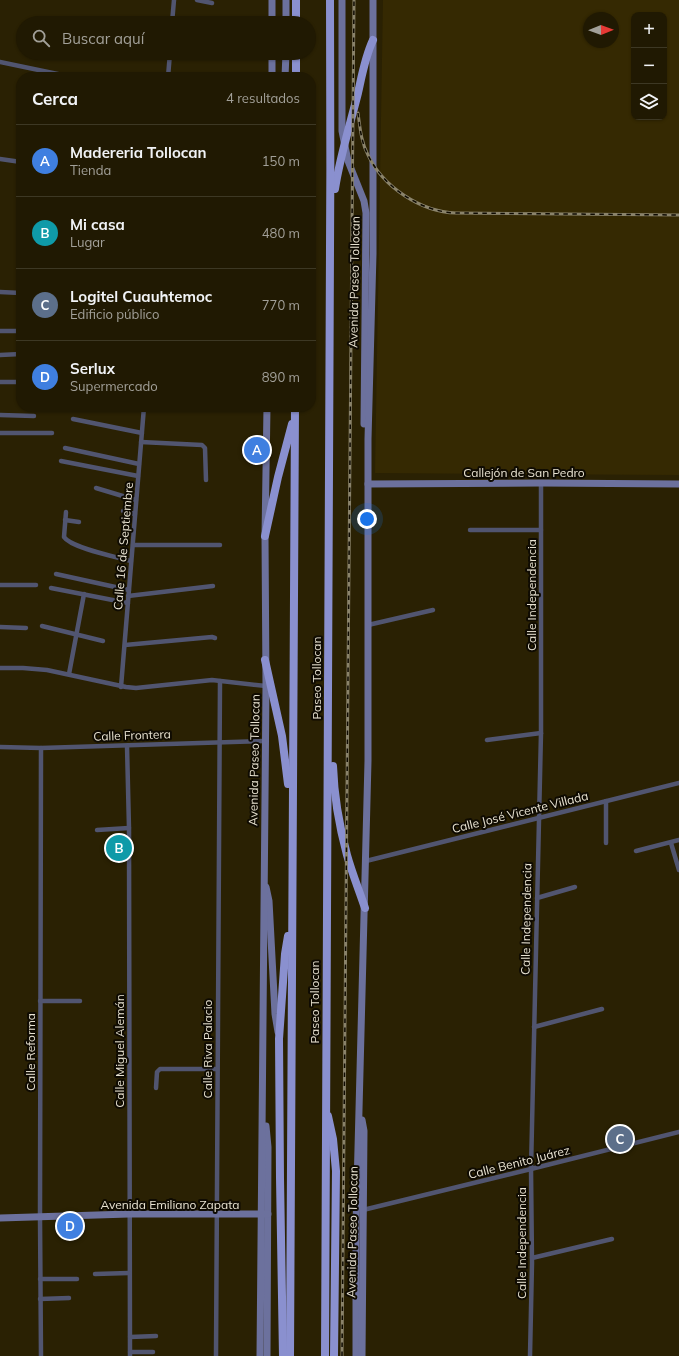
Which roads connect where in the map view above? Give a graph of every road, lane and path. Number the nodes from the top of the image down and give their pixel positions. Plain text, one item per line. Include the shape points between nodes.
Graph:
1 (174, 0) edge
2 (197, 0) edge
3 (272, 0) edge
4 (286, 0) edge
5 (296, 0) edge
6 (330, 0) edge
7 (342, 0) edge
8 (373, 0) edge
9 (212, 3) dead end
10 (173, 16) edge
11 (272, 16) edge
12 (286, 16) edge
13 (296, 16) edge
14 (372, 40) junction
15 (169, 60) edge
16 (272, 60) edge
17 (286, 60) edge
18 (296, 60) edge
19 (0, 62) edge
20 (48, 72) edge
21 (168, 72) edge
22 (272, 72) edge
23 (285, 72) edge
24 (296, 72) edge
25 (0, 159) edge
26 (16, 161) edge
27 (331, 217) junction
28 (0, 292) edge
29 (16, 293) edge
30 (0, 331) edge
31 (16, 331) edge
32 (16, 354) edge
33 (0, 355) edge
34 (0, 382) edge
35 (16, 382) edge
36 (144, 412) edge
37 (267, 412) edge
38 (294, 412) edge
39 (295, 412) edge
40 (0, 416) edge
41 (34, 416) dead end
42 (73, 418) dead end
43 (0, 433) edge
44 (52, 433) dead end
45 (142, 433) junction
46 (141, 442) junction
47 (65, 448) dead end
48 (61, 461) dead end
49 (139, 464) junction
50 (368, 472) junction
51 (138, 476) junction
52 (206, 480) dead end
53 (541, 483) junction
54 (368, 484) junction
55 (679, 484) edge
56 (96, 488) dead end
57 (136, 500) junction
58 (123, 511) dead end
59 (66, 512) dead end
60 (135, 514) junction
61 (65, 520) junction
62 (80, 522) dead end
63 (470, 530) dead end
64 (541, 530) junction
65 (265, 536) junction
66 (133, 545) junction
67 (220, 545) dead end
68 (132, 561) junction
69 (56, 574) dead end
70 (0, 585) edge
71 (36, 585) dead end
72 (213, 586) dead end
73 (51, 588) dead end
74 (129, 590) junction
75 (84, 594) junction
76 (128, 596) junction
77 (128, 603) junction
78 (433, 610) dead end
79 (368, 625) junction
80 (0, 626) edge
81 (42, 626) dead end
82 (26, 628) dead end
83 (76, 634) junction
84 (215, 638) dead end
85 (104, 641) dead end
86 (125, 645) junction
87 (265, 660) junction
88 (0, 668) edge
89 (69, 674) junction
90 (220, 681) junction
91 (266, 686) junction
92 (121, 687) junction
93 (328, 687) junction
94 (541, 733) junction
95 (487, 740) dead end
96 (219, 742) junction
97 (264, 742) junction
98 (127, 746) junction
99 (0, 748) edge
100 (41, 748) junction
101 (679, 783) edge
102 (606, 801) junction
103 (292, 805) junction
104 (539, 817) junction
105 (129, 828) junction
106 (98, 830) dead end
107 (679, 840) edge
108 (606, 843) dead end
109 (671, 843) junction
110 (636, 851) dead end
111 (366, 860) junction
112 (679, 870) edge
113 (263, 878) junction
114 (575, 887) dead end
115 (537, 898) junction
116 (365, 908) junction
117 (292, 910) junction
118 (40, 1001) junction
119 (80, 1001) dead end
120 (602, 1009) dead end
121 (534, 1027) junction
122 (279, 1039) junction
123 (217, 1069) junction
124 (156, 1088) dead end
125 (325, 1100) junction
126 (360, 1109) junction
127 (679, 1132) edge
128 (531, 1169) junction
129 (363, 1210) junction
130 (129, 1214) junction
131 (216, 1214) junction
132 (264, 1215) junction
133 (40, 1217) junction
134 (0, 1218) edge
135 (612, 1239) dead end
136 (532, 1258) junction
137 (130, 1273) junction
138 (96, 1274) dead end
139 (40, 1279) junction
140 (77, 1279) dead end
141 (69, 1298) dead end
142 (40, 1299) junction
143 (156, 1336) dead end
144 (130, 1337) junction
145 (153, 1352) dead end
146 (130, 1354) edge
147 (41, 1356) edge
148 (216, 1356) edge
149 (260, 1356) edge
150 (267, 1356) edge
151 (283, 1356) edge
152 (290, 1356) edge
153 (325, 1356) edge
154 (334, 1356) edge
155 (356, 1356) edge
156 (362, 1356) edge
157 (530, 1356) edge

1 - 10 street
2 - 9 street
3 - 11 main road
4 - 12 main road
5 - 13 highway
6 - 27 highway, Paseo Tollocan
7 - 50 main road, Avenida Paseo Tollocan via 342,131 348,161 364,202 367,227 364,452
8 - 14 main road, Avenida Paseo Tollocan
14 - 27 highway via 366,54 348,130
14 - 50 main road, Avenida Paseo Tollocan via 373,241
15 - 21 street
16 - 22 main road
17 - 23 main road
18 - 24 highway
19 - 20 street
25 - 26 street
27 - 93 highway, Paseo Tollocan
28 - 29 street
30 - 31 street
32 - 33 street
34 - 35 street
36 - 45 street, Calle 16 de Septiembre
37 - 65 main road, Avenida Paseo Tollocan
38 - 65 highway
39 - 103 highway, Paseo Tollocan
40 - 41 street
42 - 45 street
43 - 44 street
45 - 46 street, Calle 16 de Septiembre
46 - 49 street, Calle 16 de Septiembre
46 - 52 street via 202,445 205,448
47 - 49 street
48 - 51 street
49 - 51 street, Calle 16 de Septiembre
50 - 54 main road, Avenida Paseo Tollocan
51 - 57 street, Calle 16 de Septiembre
53 - 54 main road, Callejón de San Pedro
53 - 55 main road, Callejón de San Pedro
53 - 64 street, Calle Independencia
54 - 79 main road, Avenida Paseo Tollocan
56 - 57 street
57 - 60 street, Calle 16 de Septiembre
58 - 60 street
59 - 61 street
60 - 66 street, Calle 16 de Septiembre
61 - 62 street
61 - 68 street via 64,537 68,542
63 - 64 street
64 - 94 street, Calle Independencia
65 - 87 main road, Avenida Paseo Tollocan
66 - 67 street
66 - 68 street, Calle 16 de Septiembre
68 - 74 street, Calle 16 de Septiembre
69 - 74 street
70 - 71 street
72 - 76 street
73 - 75 street
74 - 76 street, Calle 16 de Septiembre
75 - 77 street
75 - 83 street
76 - 77 street, Calle 16 de Septiembre
77 - 86 street, Calle 16 de Septiembre
78 - 79 street
79 - 111 main road, Avenida Paseo Tollocan
80 - 82 street
81 - 83 street
83 - 85 street
83 - 89 street
84 - 86 street
86 - 92 street, Calle 16 de Septiembre
87 - 91 main road, Avenida Paseo Tollocan
87 - 103 highway via 282,736
88 - 89 street via 35,669
89 - 92 street
90 - 91 street
90 - 92 street
90 - 96 street, Calle Riva Palacio
91 - 97 main road, Avenida Paseo Tollocan
93 - 116 highway via 337,813 347,856
93 - 125 highway, Paseo Tollocan
94 - 95 street
94 - 104 street, Calle Independencia
96 - 97 street, Calle Frontera
96 - 98 street, Calle Frontera
96 - 123 street, Calle Riva Palacio
97 - 113 main road, Avenida Paseo Tollocan
98 - 100 street, Calle Frontera
98 - 105 street, Calle Miguel Alemán
99 - 100 street, Calle Frontera
100 - 118 street, Calle Reforma
101 - 102 street, Calle José Vicente Villada
102 - 104 street, Calle José Vicente Villada
102 - 108 street
103 - 117 highway, Paseo Tollocan
104 - 111 street, Calle José Vicente Villada
104 - 115 street, Calle Independencia
105 - 106 street
105 - 130 street, Calle Miguel Alemán
107 - 109 street
109 - 110 street
109 - 112 street
111 - 116 main road, Avenida Paseo Tollocan
113 - 122 main road via 269,901 275,1014
113 - 132 main road, Avenida Paseo Tollocan via 263,1113 267,1134
114 - 115 street
115 - 121 street, Calle Independencia
116 - 126 main road, Avenida Paseo Tollocan
117 - 122 highway via 285,954
117 - 152 highway, Paseo Tollocan
118 - 119 street
118 - 133 street, Calle Reforma
120 - 121 street
121 - 128 street, Calle Independencia
122 - 151 highway
123 - 124 street via 160,1069 157,1072
123 - 131 street, Calle Riva Palacio
125 - 153 highway, Paseo Tollocan
125 - 154 highway via 335,1155
126 - 129 main road, Avenida Paseo Tollocan via 364,1131
126 - 155 main road, Avenida Paseo Tollocan via 356,1226
127 - 128 street, Calle Benito Juárez
128 - 129 street, Calle Benito Juárez
128 - 136 street, Calle Independencia
129 - 156 main road, Avenida Paseo Tollocan
130 - 131 main road, Avenida Emiliano Zapata
130 - 133 main road, Avenida Emiliano Zapata
130 - 137 street, Calle Miguel Alemán
131 - 132 main road, Avenida Emiliano Zapata
131 - 148 street, Calle Riva Palacio
132 - 149 main road, Avenida Paseo Tollocan
132 - 150 main road, Avenida Paseo Tollocan
133 - 134 main road, Avenida Emiliano Zapata
133 - 139 street, Calle Reforma
135 - 136 street
136 - 157 street, Calle Independencia
137 - 138 street
137 - 144 street, Calle Miguel Alemán
139 - 140 street
139 - 142 street, Calle Reforma
141 - 142 street
142 - 147 street, Calle Reforma
143 - 144 street
144 - 146 street, Calle Miguel Alemán
145 - 146 street

